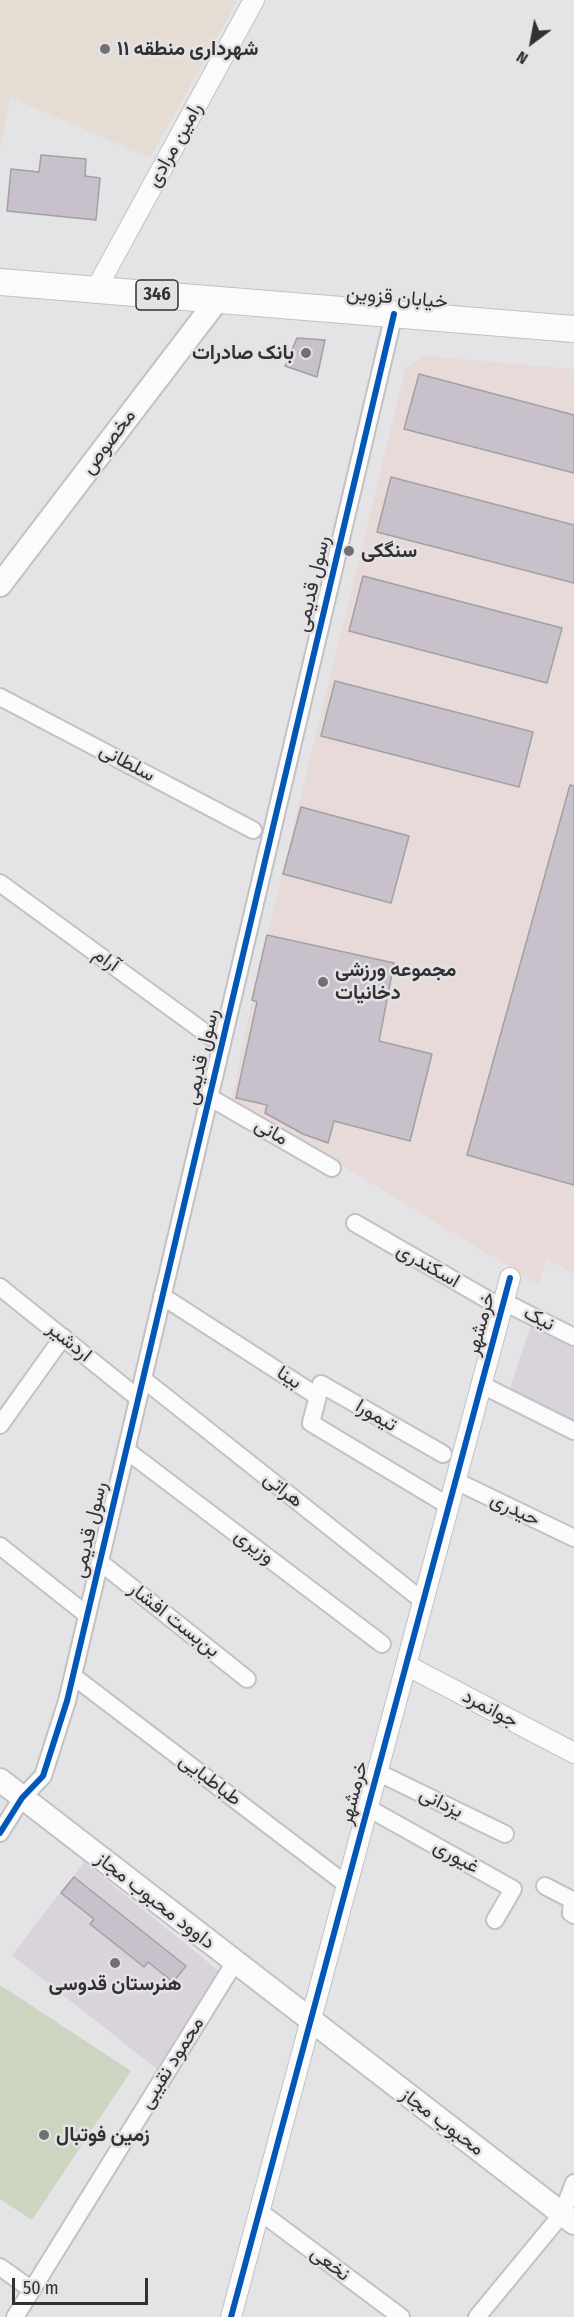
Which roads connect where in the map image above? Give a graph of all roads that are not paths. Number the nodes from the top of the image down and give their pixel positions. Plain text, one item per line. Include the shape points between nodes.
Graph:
1 (254, 0) edge
2 (0, 282) edge
3 (95, 291) junction
4 (218, 299) junction
5 (394, 314) junction
6 (574, 329) edge
7 (0, 585) edge
8 (0, 697) edge
9 (253, 830) dead end
10 (0, 883) edge
11 (211, 1037) dead end
12 (209, 1096) junction
13 (332, 1168) dead end
14 (355, 1223) dead end
15 (510, 1278) dead end
16 (0, 1287) edge
17 (162, 1296) junction
18 (503, 1305) junction
19 (63, 1337) junction
20 (574, 1337) edge
21 (143, 1379) junction
22 (482, 1385) junction
23 (317, 1396) junction
24 (138, 1398) junction
25 (0, 1425) edge
26 (574, 1431) edge
27 (126, 1450) junction
28 (442, 1454) dead end
29 (456, 1481) junction
30 (449, 1506) junction
31 (574, 1538) edge
32 (0, 1546) edge
33 (100, 1562) junction
34 (423, 1601) junction
35 (87, 1615) junction
36 (382, 1644) dead end
37 (406, 1665) junction
38 (73, 1676) junction
39 (247, 1679) dead end
40 (574, 1753) edge
41 (377, 1772) junction
42 (0, 1780) edge
43 (22, 1798) junction
44 (368, 1808) junction
45 (0, 1833) edge
46 (505, 1834) dead end
47 (347, 1885) junction
48 (545, 1886) dead end
49 (574, 1915) edge
50 (495, 1920) dead end
51 (235, 1962) junction
52 (310, 2021) junction
53 (574, 2183) edge
54 (259, 2211) junction
55 (568, 2218) edge
56 (0, 2267) edge
57 (32, 2290) junction
58 (15, 2317) edge
59 (231, 2317) edge
60 (401, 2317) edge
61 (477, 2317) edge

1 - 3 street, رامین مرادی
2 - 3 main road, خیابان قزوین / 346
3 - 4 main road, خیابان قزوین / 346
4 - 5 main road, خیابان قزوین / 346
4 - 7 main road, مخصوص
5 - 6 main road, خیابان قزوین / 346
5 - 12 street, رسول قدیمی
8 - 9 street, سلطانی
10 - 11 street, آرام
12 - 13 street, مانی
12 - 17 street, رسول قدیمی
14 - 18 street, اسکندری
15 - 18 street, خرمشهر
16 - 19 street, اردشیر
17 - 21 street, رسول قدیمی
17 - 23 street, بینا
18 - 20 street, نیک
18 - 22 street, خرمشهر
19 - 24 street, اردشیر
19 - 25 street
21 - 24 street, رسول قدیمی
21 - 34 street, هراتی
22 - 26 street
22 - 29 street, خرمشهر
23 - 28 street, تیمورا via 321,1384
23 - 30 street, بینا via 311,1423
24 - 27 street, رسول قدیمی
27 - 33 street, رسول قدیمی
27 - 36 street, وزیری
29 - 30 street, خرمشهر
29 - 31 street, حیدری
30 - 34 street, خرمشهر
32 - 35 street
33 - 35 street, رسول قدیمی
33 - 39 street, بن‌بست افشار
34 - 37 street, خرمشهر
35 - 38 street, رسول قدیمی
37 - 40 street, جوانمرد
37 - 41 street, خرمشهر
38 - 43 street, رسول قدیمی via 43,1776
38 - 47 street, طباطبایی
41 - 44 street, خرمشهر
41 - 46 street, یزدانی
42 - 43 main road, داوود محبوب مجاز
43 - 45 street, رسول قدیمی
43 - 51 main road, داوود محبوب مجاز
44 - 47 street, خرمشهر
44 - 50 street, غیوری via 513,1889
47 - 52 street, خرمشهر
48 - 49 street via 572,1900
51 - 52 main road, داوود محبوب مجاز
51 - 57 street, محمود نقیبی
52 - 54 street, خرمشهر
52 - 55 main road, محبوب مجاز
53 - 55 street
54 - 59 street, خرمشهر
54 - 60 street, نخعی
55 - 61 street
56 - 57 street
57 - 58 street, محمود نقیبی

